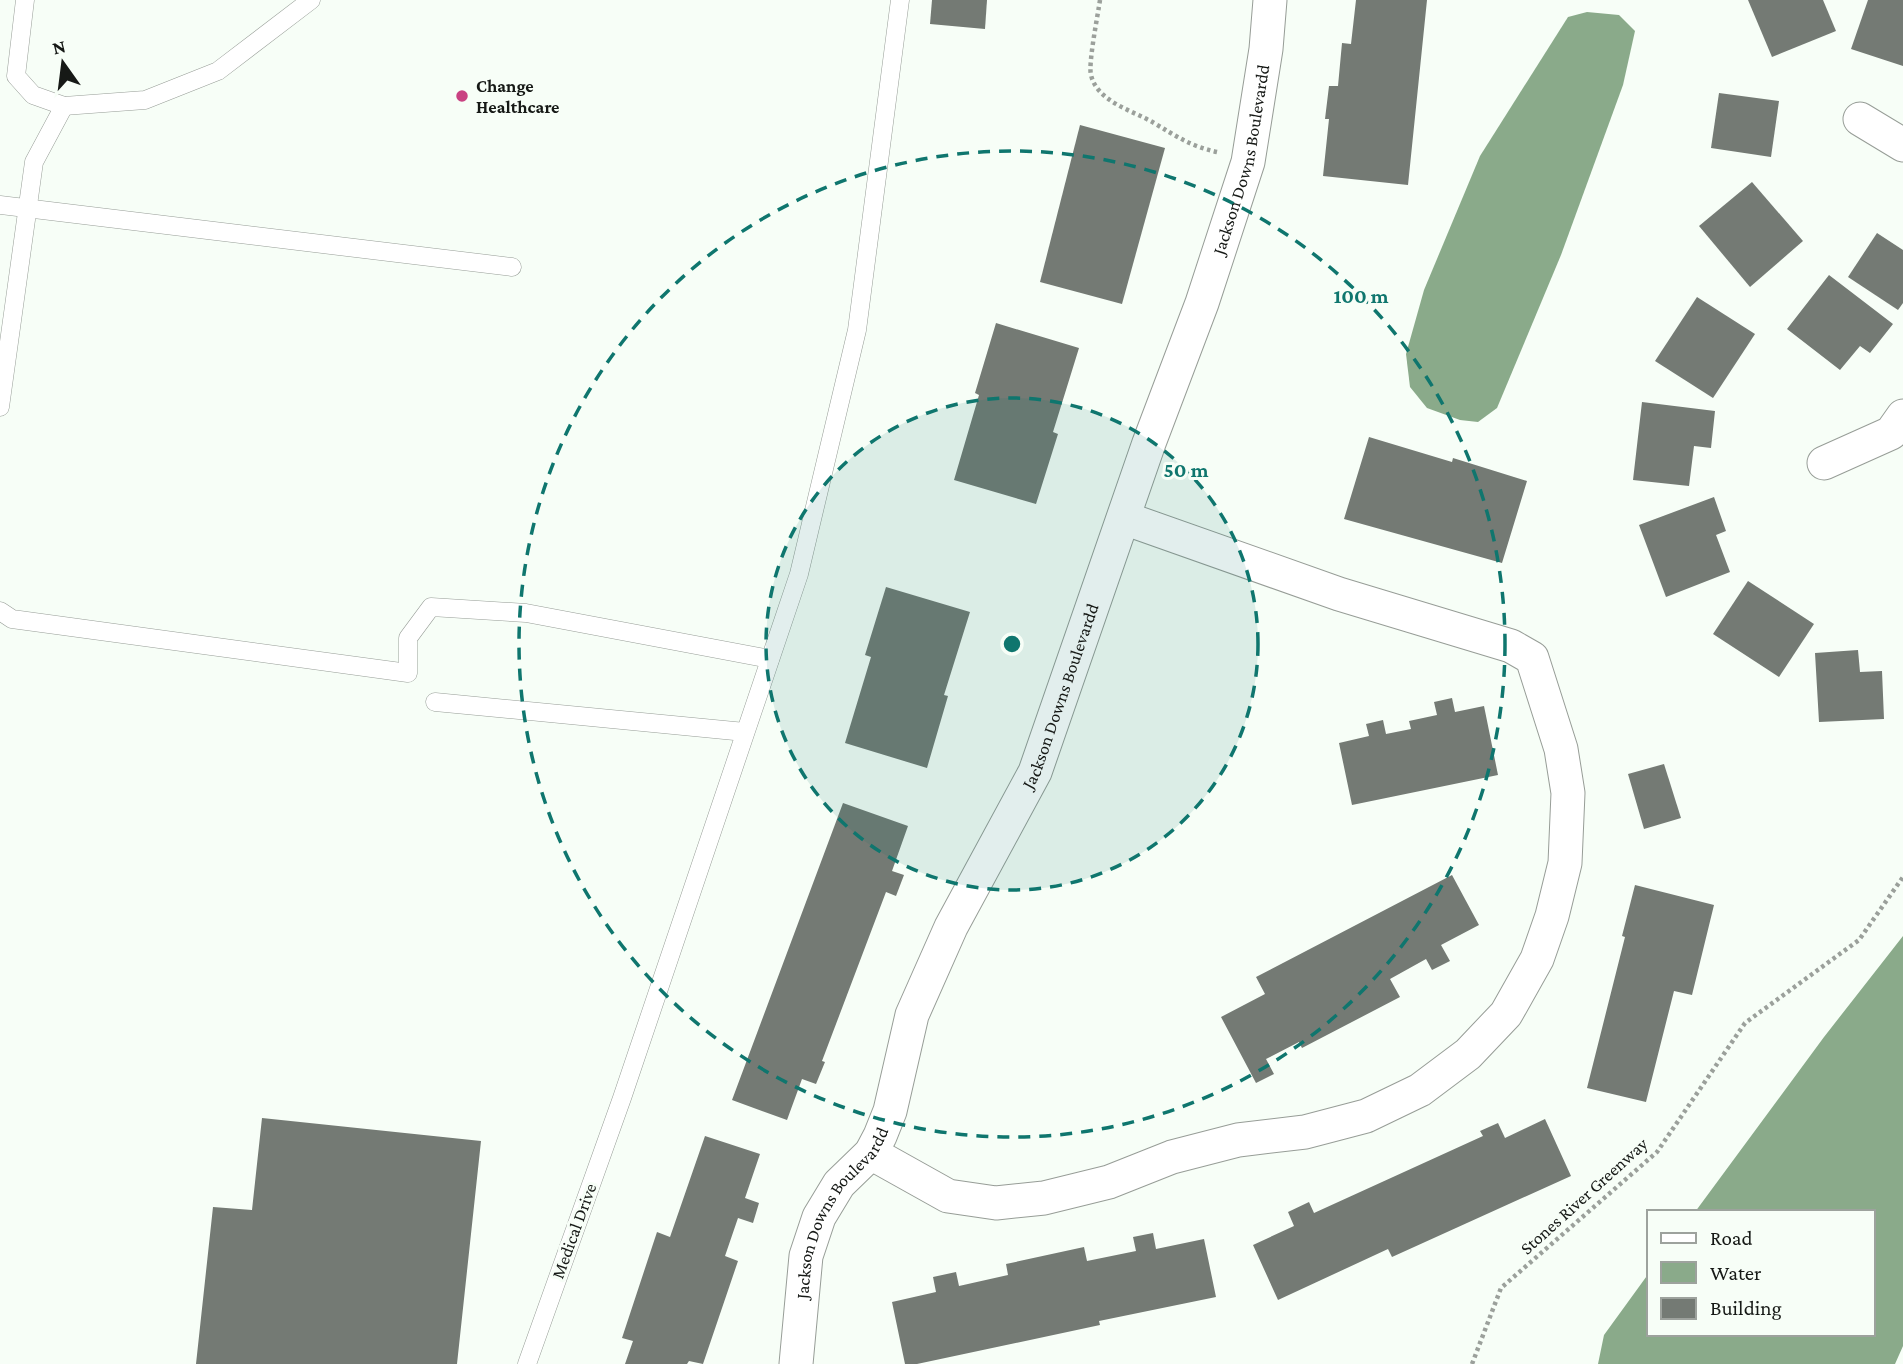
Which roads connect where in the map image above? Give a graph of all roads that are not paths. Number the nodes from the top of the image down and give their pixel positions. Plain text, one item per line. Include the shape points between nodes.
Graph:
1 (24, 0) edge
2 (311, 0) edge
3 (900, 0) edge
4 (1270, 0) edge
5 (64, 106) junction
6 (1860, 119) dead end
7 (1903, 145) edge
8 (0, 205) edge
9 (27, 208) junction
10 (512, 267) dead end
11 (0, 407) edge
12 (1903, 415) edge
13 (1824, 463) dead end
14 (1124, 518) junction
15 (0, 611) edge
16 (770, 659) junction
17 (435, 702) dead end
18 (746, 732) junction
19 (871, 1153) junction
20 (527, 1364) edge
21 (796, 1364) edge

1 - 5 lane via 16,76 33,95
2 - 5 lane via 218,71 145,100
3 - 16 lane, Medical Drive via 857,330 799,574
4 - 14 street, Jackson Downs Boulevardd via 1248,158 1202,303
5 - 9 lane via 34,162
6 - 7 street
8 - 9 lane
9 - 10 lane
9 - 11 lane
12 - 13 street via 1891,433
14 - 19 street, Jackson Downs Boulevardd via 1035,772 951,927 912,1015 890,1111
14 - 19 street via 1339,594 1511,646 1532,658 1561,749 1568,793 1565,863 1537,959 1506,1014 1468,1054 1420,1090 1366,1116 1305,1132 1238,1140 1044,1198 996,1203 948,1196
15 - 16 lane via 12,619 408,673 408,638 431,607 526,613
16 - 18 lane, Medical Drive
17 - 18 lane
18 - 20 lane, Medical Drive
19 - 21 street, Jackson Downs Boulevardd via 838,1184 819,1217 806,1256

